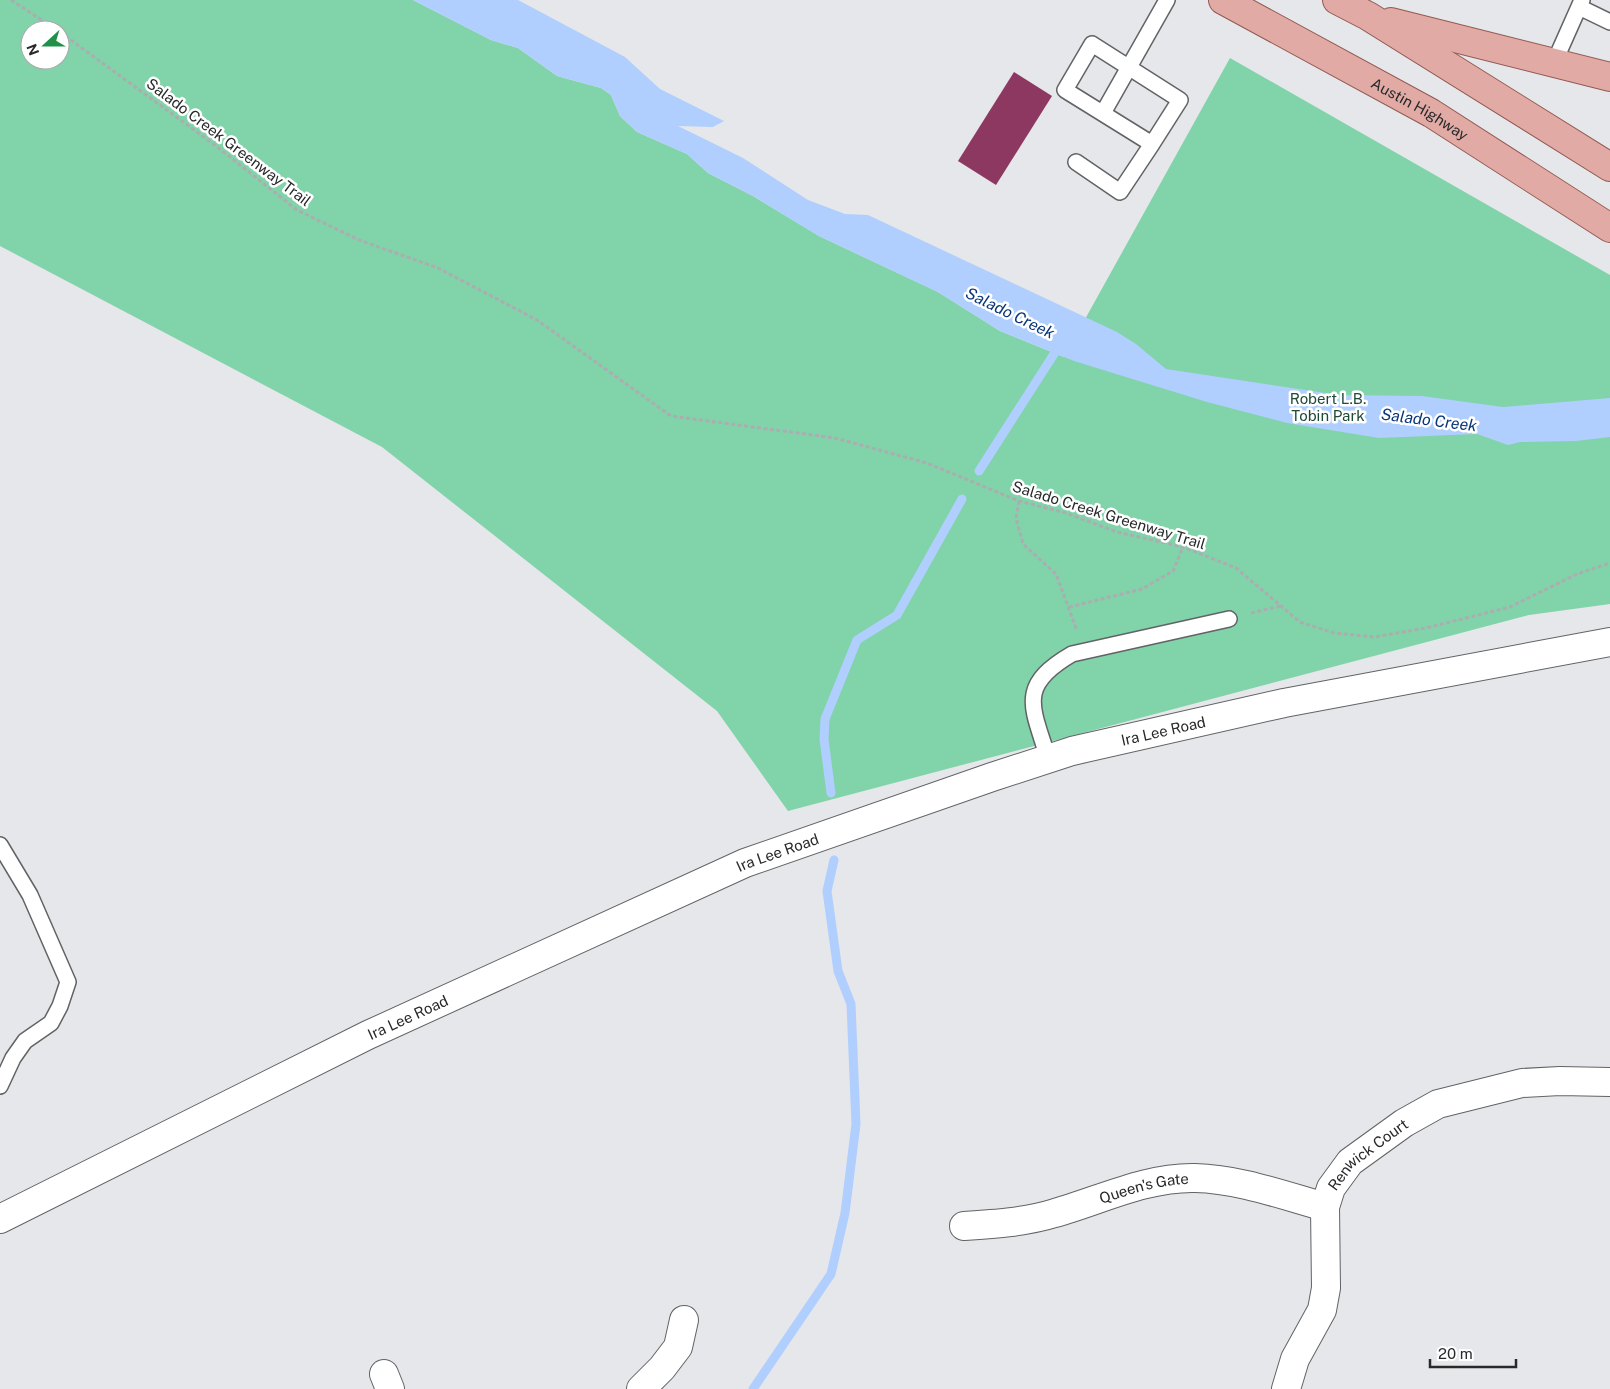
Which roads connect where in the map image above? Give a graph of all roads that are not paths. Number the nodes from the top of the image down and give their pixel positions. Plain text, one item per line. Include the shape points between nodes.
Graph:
1 (1168, 0) edge
2 (1223, 0) edge
3 (1337, 0) edge
4 (1580, 4) edge
5 (1368, 16) junction
6 (1610, 22) edge
7 (1554, 63) junction
8 (1129, 67) junction
9 (1610, 77) edge
10 (1102, 113) junction
11 (1152, 144) junction
12 (1076, 162) dead end
13 (1610, 167) edge
14 (1610, 228) edge
15 (1229, 618) road end
16 (1610, 642) edge
17 (1048, 758) junction
18 (0, 845) edge
19 (1610, 1082) edge
20 (0, 1086) edge
21 (1325, 1207) junction
22 (0, 1218) edge
23 (964, 1226) dead end
24 (684, 1320) dead end
25 (641, 1389) edge
26 (1286, 1389) edge

1 - 8 lane
2 - 14 main road, Austin Highway via 1431,113
3 - 5 main road
4 - 6 lane
4 - 7 lane
5 - 7 main road
5 - 13 main road
7 - 9 main road
8 - 10 lane
8 - 10 lane via 1092,44 1065,90
8 - 11 lane via 1180,100
10 - 11 lane
11 - 12 lane via 1120,192
15 - 17 lane via 1083,651 1053,665 1035,686 1033,711
16 - 17 street, Ira Lee Road via 1284,703
17 - 22 street, Ira Lee Road via 745,863 368,1035
18 - 20 lane via 30,896 68,982 51,1023 25,1041
19 - 21 street, Renwick Court via 1522,1083 1438,1104 1404,1123 1350,1162 1331,1188
21 - 23 street, Queen's Gate via 1235,1182 1194,1178 1141,1185 1053,1214 1000,1224
21 - 26 street, Renwick Court via 1326,1288 1322,1310 1295,1359
24 - 25 street via 678,1347

